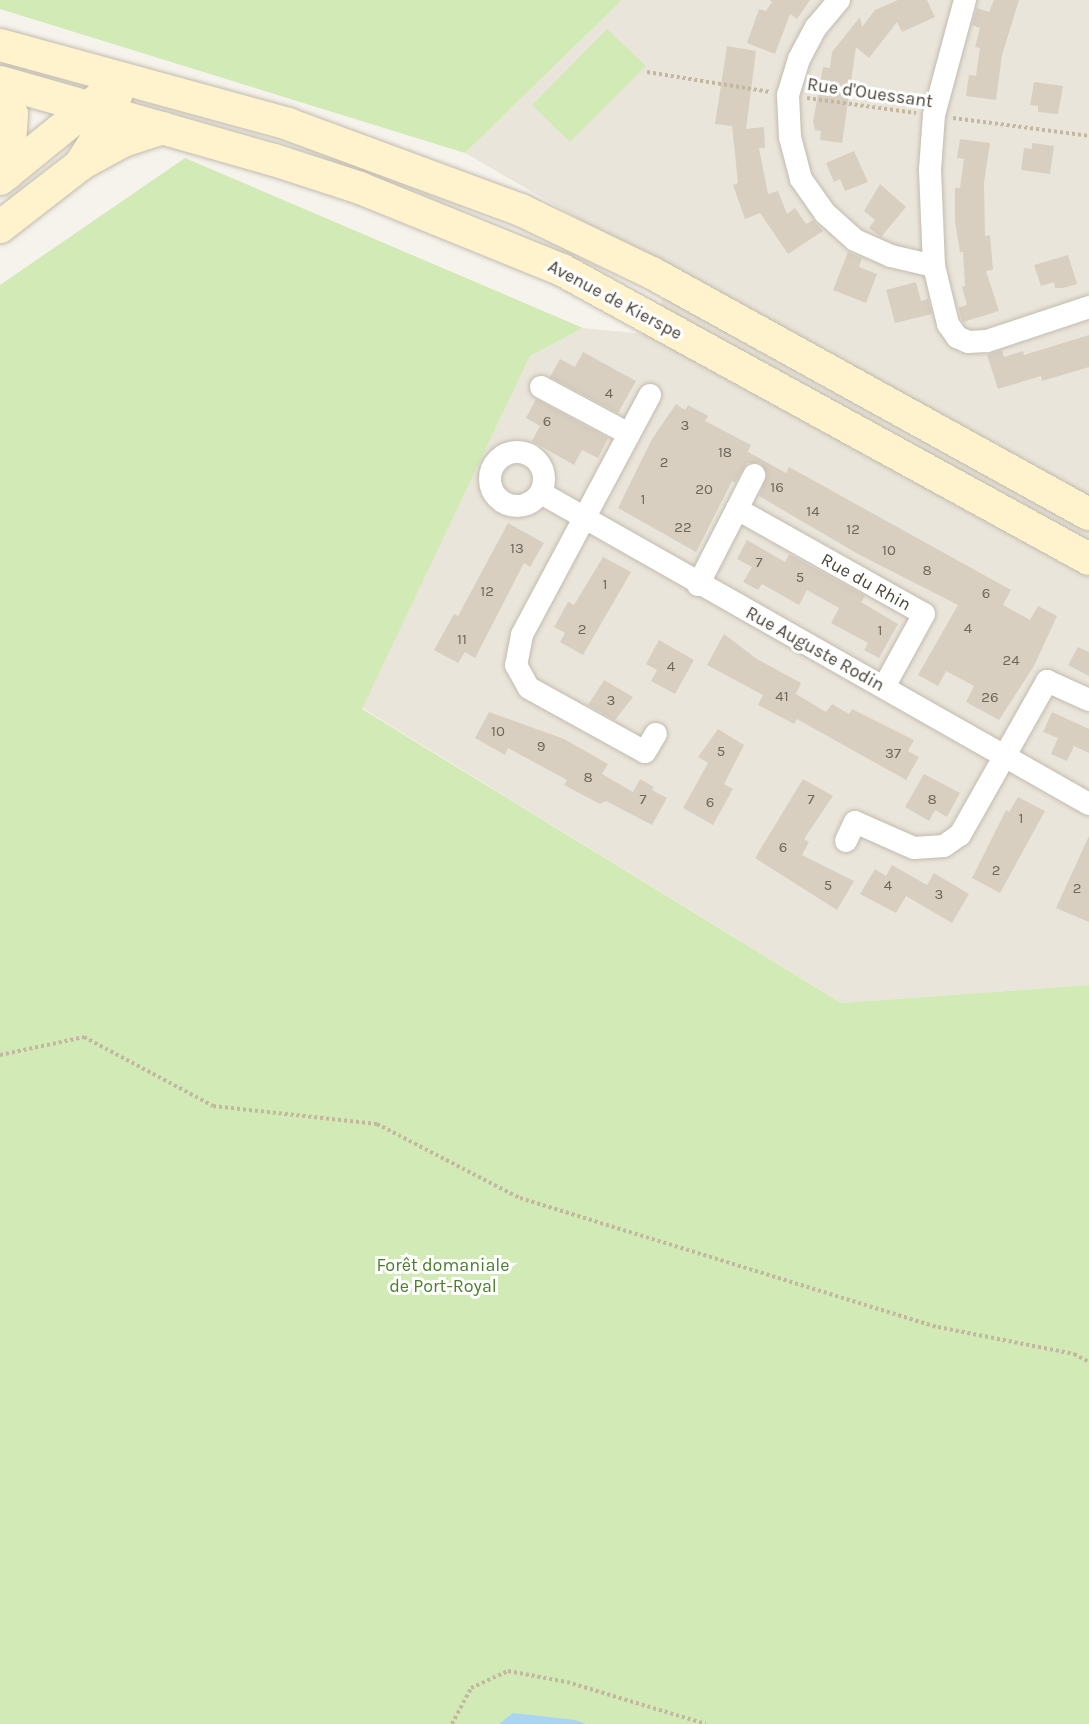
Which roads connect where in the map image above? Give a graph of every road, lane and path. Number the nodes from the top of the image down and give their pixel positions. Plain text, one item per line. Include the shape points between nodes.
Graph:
1 (839, 0) edge
2 (965, 0) edge
3 (0, 45) edge
4 (647, 72) dead end
5 (123, 78) junction
6 (0, 82) edge
7 (0, 94) edge
8 (788, 95) junction
9 (99, 110) junction
10 (934, 115) junction
11 (163, 128) junction
12 (1089, 136) edge
13 (80, 165) junction
14 (4, 176) edge
15 (0, 227) edge
16 (934, 266) junction
17 (1089, 307) edge
18 (541, 387) dead end
19 (650, 395) dead end
20 (629, 434) junction
21 (754, 475) dead end
22 (541, 493) dead end
23 (737, 509) junction
24 (1089, 514) edge
25 (581, 519) junction
26 (1089, 559) edge
27 (698, 585) junction
28 (884, 687) junction
29 (1089, 700) edge
30 (657, 734) dead end
31 (1007, 757) junction
32 (1089, 804) edge
33 (846, 841) dead end
34 (0, 1055) edge
35 (1089, 1362) edge
36 (452, 1724) edge
37 (706, 1724) edge

1 - 8 street via 816,27 799,59
2 - 10 street
3 - 5 main road, Avenue de Kierspe
4 - 8 path, Rue d'Ouessant
5 - 9 main road
5 - 24 main road, Avenue de Kierspe via 288,124 521,210 652,273
6 - 9 main road, Avenue de Kierspe
7 - 14 main road via 13,123
8 - 10 path, Rue d'Ouessant
8 - 16 street via 790,137 801,179 825,213 855,240 891,256
9 - 11 main road, Avenue de Kierspe
9 - 13 main road
9 - 14 main road
10 - 12 path, Rue d'Ouessant
10 - 16 street via 930,170
11 - 13 main road via 123,141
11 - 26 main road, Avenue de Kierspe via 360,188 562,270
13 - 15 main road
16 - 17 street via 948,324 957,337 968,342 987,340
18 - 20 street
19 - 20 street
20 - 25 street
21 - 23 street
22 - 25 street, Rue Auguste Rodin
23 - 27 street
23 - 28 street, Rue du Rhin via 924,614
25 - 27 street, Rue Auguste Rodin
25 - 30 street via 522,635 516,665 529,688 645,752
27 - 28 street, Rue Auguste Rodin
28 - 31 street, Rue Auguste Rodin
29 - 31 street via 1047,681
31 - 32 street, Rue Auguste Rodin
31 - 33 street via 960,835 944,846 914,848 855,822
34 - 35 path via 84,1037 213,1106 377,1124 520,1198 938,1327 1074,1354
36 - 37 path via 471,1688 508,1671 567,1682

